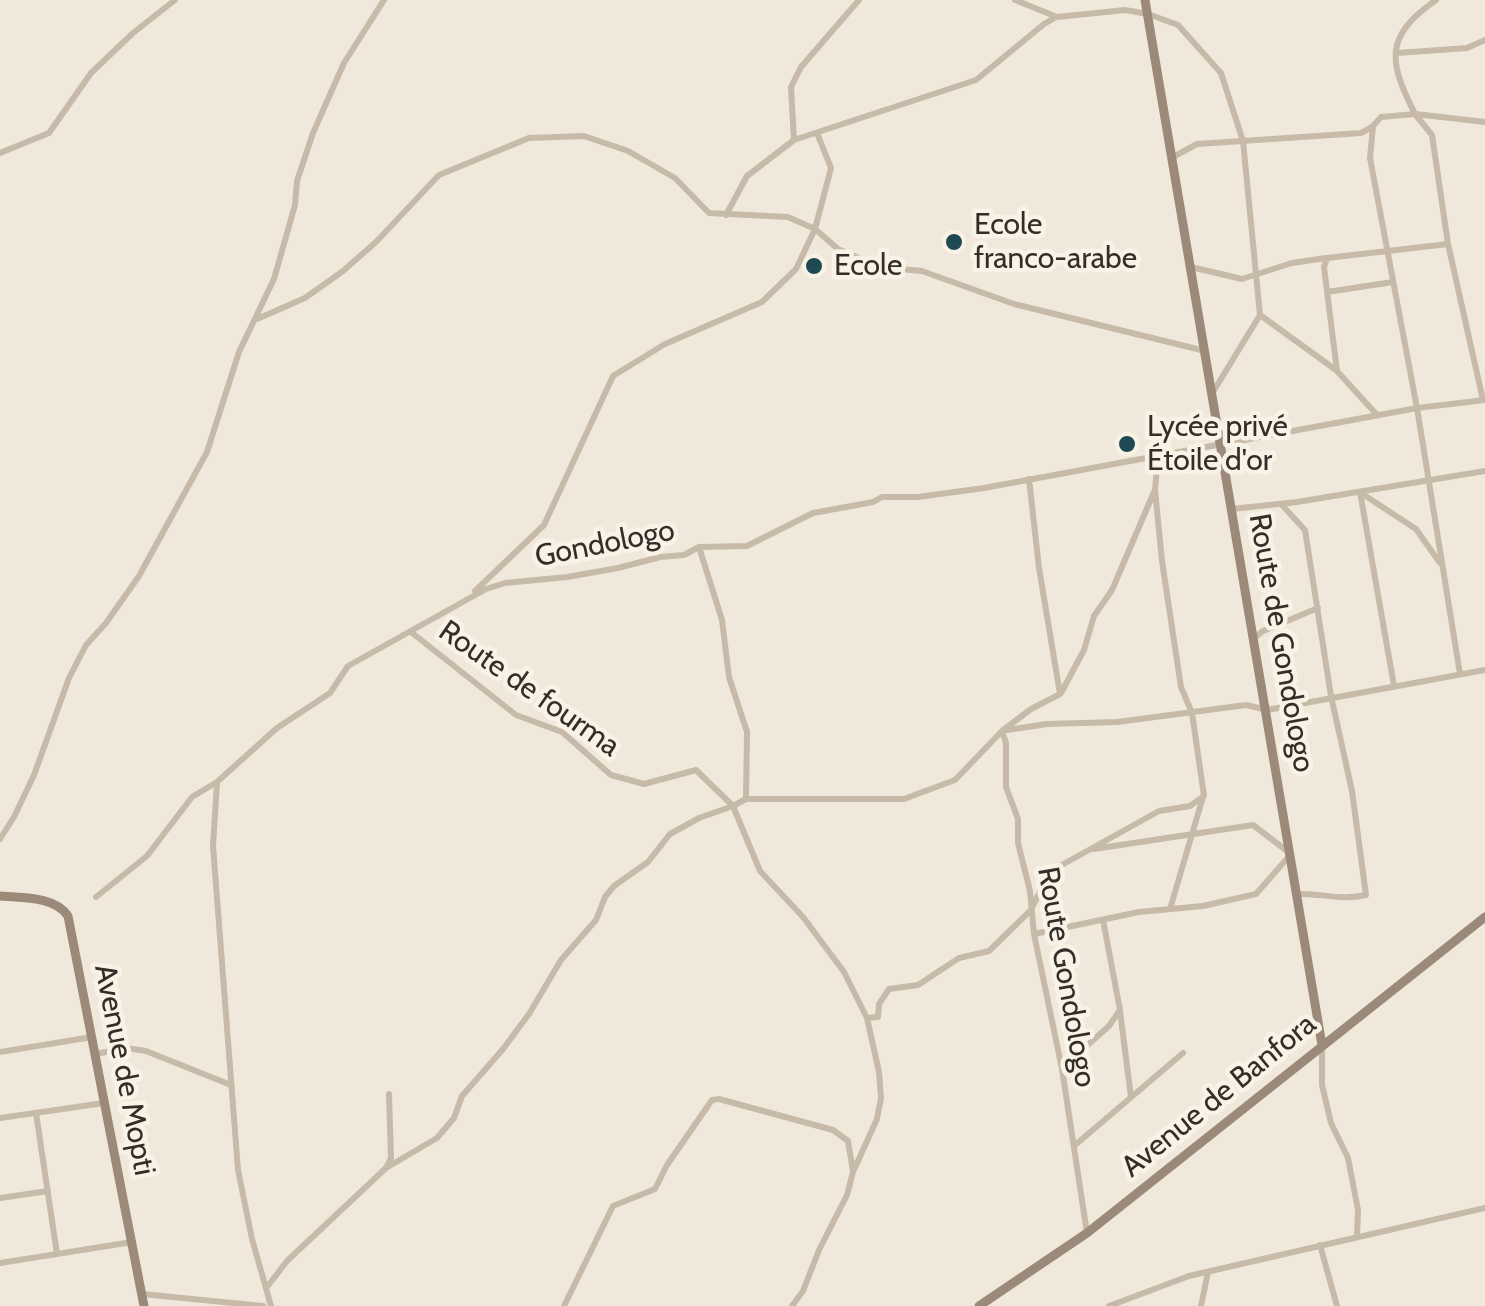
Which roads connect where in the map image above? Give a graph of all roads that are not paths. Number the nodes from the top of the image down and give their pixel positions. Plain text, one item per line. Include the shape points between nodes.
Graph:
1 (176, 0) edge
2 (384, 0) edge
3 (859, 0) edge
4 (1015, 0) edge
5 (1145, 0) edge
6 (1436, 0) edge
7 (1148, 14) junction
8 (1057, 17) junction
9 (1485, 40) edge
10 (1397, 53) junction
11 (1415, 114) junction
12 (1485, 122) edge
13 (1373, 126) junction
14 (817, 134) junction
15 (794, 140) junction
16 (1243, 141) junction
17 (0, 154) edge
18 (1172, 157) junction
19 (726, 215) junction
20 (814, 229) junction
21 (1448, 244) junction
22 (1386, 250) junction
23 (1327, 258) junction
24 (1192, 267) junction
25 (1256, 275) junction
26 (1392, 282) junction
27 (1327, 292) junction
28 (1260, 315) junction
29 (257, 319) junction
30 (1206, 352) junction
31 (1337, 371) junction
32 (1213, 392) junction
33 (1484, 400) edge
34 (1418, 408) junction
35 (1377, 415) junction
36 (1222, 445) junction
37 (1158, 455) junction
38 (1485, 472) edge
39 (1028, 479) junction
40 (1429, 480) junction
41 (1156, 490) junction
42 (1360, 492) junction
43 (1281, 504) junction
44 (1232, 510) junction
45 (699, 548) junction
46 (1443, 568) junction
47 (468, 599) junction
48 (1318, 608) junction
49 (411, 632) junction
50 (1254, 639) junction
51 (1485, 670) edge
52 (1460, 674) junction
53 (1394, 686) junction
54 (1060, 694) junction
55 (1331, 696) junction
56 (1267, 710) junction
57 (1192, 713) junction
58 (1002, 731) junction
59 (217, 782) junction
60 (1204, 796) junction
61 (746, 799) junction
62 (734, 806) junction
63 (1194, 833) junction
64 (0, 838) edge
65 (1090, 850) junction
66 (1291, 854) junction
67 (1298, 894) junction
68 (0, 896) edge
69 (96, 896) dead end
70 (1170, 909) junction
71 (1030, 911) junction
72 (1485, 916) edge
73 (1103, 920) junction
74 (1034, 934) junction
75 (1120, 1010) junction
76 (868, 1018) junction
77 (93, 1036) junction
78 (1322, 1045) junction
79 (0, 1052) edge
80 (1183, 1053) dead end
81 (96, 1054) junction
82 (1062, 1069) junction
83 (230, 1085) junction
84 (390, 1094) dead end
85 (1131, 1097) junction
86 (106, 1103) junction
87 (36, 1113) junction
88 (0, 1118) edge
89 (1073, 1147) junction
90 (386, 1168) junction
91 (853, 1172) junction
92 (48, 1191) junction
93 (0, 1198) edge
94 (1485, 1208) edge
95 (1088, 1233) junction
96 (1358, 1236) junction
97 (132, 1242) junction
98 (1320, 1245) junction
99 (57, 1254) junction
100 (0, 1263) edge
101 (1208, 1272) junction
102 (266, 1288) junction
103 (142, 1294) junction
104 (144, 1306) edge
105 (263, 1306) edge
106 (271, 1306) edge
107 (564, 1306) edge
108 (792, 1306) edge
109 (979, 1306) edge
110 (1108, 1306) edge
111 (1201, 1306) edge
112 (1336, 1306) edge

1 - 17 street via 91,73 49,133
2 - 29 street via 344,63 313,134
3 - 15 street via 791,87
4 - 8 street
5 - 7 street, Route de Gondologo
6 - 10 street via 1408,23
7 - 8 street
7 - 16 street via 1178,25 1221,73
7 - 18 street, Route de Gondologo
8 - 14 street via 976,80
9 - 10 street via 1468,48
10 - 11 street via 1396,76
11 - 12 street
11 - 13 street via 1382,117
11 - 21 street via 1432,135
13 - 16 street via 1361,133
13 - 22 street via 1370,158
14 - 15 street
14 - 20 street via 831,168
15 - 19 street via 747,176
16 - 18 street via 1197,144
16 - 25 street
18 - 24 street, Route de Gondologo
19 - 20 street via 788,217
19 - 29 street via 709,213 676,178 628,150 584,136 529,138 440,175 343,271 305,298
20 - 30 street via 838,249 880,267 922,270 1014,304
20 - 47 street via 796,269 762,302 665,344 613,376 544,525
21 - 22 street
21 - 33 street
22 - 23 street
22 - 26 street
23 - 25 street
23 - 27 street
24 - 25 street via 1242,279
24 - 30 street, Route de Gondologo
25 - 28 street
26 - 27 street
26 - 34 street
27 - 31 street
28 - 31 street
28 - 32 street
29 - 64 street via 228,380 208,452 139,576 86,645 34,775
30 - 32 street, Route de Gondologo
31 - 35 street
32 - 36 street, Route de Gondologo
33 - 34 street, Gondologo
34 - 35 street, Gondologo
34 - 40 street
35 - 36 street, Gondologo
36 - 37 street, Gondologo
36 - 44 street, Route de Gondologo
37 - 39 street, Gondologo
37 - 41 street
38 - 40 street
39 - 45 street, Gondologo via 882,497 813,513 747,546
39 - 54 street
40 - 42 street
40 - 46 street
41 - 54 street
41 - 57 street via 1180,687
42 - 43 street
42 - 46 street via 1416,529
42 - 53 street
43 - 44 street
43 - 48 street via 1305,530
44 - 50 street, Route de Gondologo
45 - 47 street, Gondologo via 584,574 505,583
45 - 61 street via 747,732
46 - 52 street
47 - 49 street, Gondologo
48 - 50 street
48 - 55 street
49 - 59 street, Gondologo via 348,666 330,693
49 - 62 street, Route de fourma via 516,715 562,732 611,775 644,784 696,770
50 - 56 street, Route de Gondologo
51 - 52 street
52 - 53 street
53 - 55 street
54 - 58 street
55 - 56 street
55 - 67 street via 1366,895 1345,900
56 - 57 street via 1246,705
56 - 66 street, Route de Gondologo
57 - 58 street
57 - 60 street
58 - 61 street via 955,780 904,799
58 - 71 street, Route Gondologo
59 - 69 street, Gondologo via 192,797 146,856
59 - 83 street via 213,846
60 - 63 street
60 - 65 street via 1190,806 1158,811
61 - 62 street
62 - 76 street via 760,871 844,972
62 - 90 street via 670,834 648,862 614,886 529,1014 462,1096 454,1118 437,1138
63 - 65 street
63 - 66 street via 1253,825
63 - 70 street
65 - 71 street via 1051,871
66 - 67 street, Route de Gondologo
66 - 70 street via 1256,894
67 - 78 street, Route de Gondologo
68 - 77 street, Avenue de Mopti via 62,907 68,916
70 - 73 street
71 - 74 street, Route Gondologo
71 - 76 street via 989,951 959,958 918,985 889,989 878,1016
72 - 78 street, Avenue de Banfora
73 - 74 street
73 - 75 street
74 - 82 street, Route Gondologo
75 - 82 street
75 - 85 street
76 - 91 street via 880,1098
77 - 79 street
77 - 81 street, Avenue de Mopti
78 - 95 street, Avenue de Banfora
78 - 96 street via 1322,1085 1348,1158
80 - 85 street
81 - 83 street via 146,1051
81 - 86 street, Avenue de Mopti
82 - 89 street, Route Gondologo
83 - 102 street via 238,1170
84 - 90 street
85 - 89 street
86 - 87 street
86 - 97 street, Avenue de Mopti
87 - 88 street
87 - 92 street
89 - 95 street, Route Gondologo
90 - 102 street
91 - 107 street via 848,1140 834,1130 712,1100 655,1189 613,1206
91 - 108 street via 848,1196
92 - 93 street
92 - 99 street
94 - 96 street
95 - 109 street, Avenue de Banfora
96 - 98 street
97 - 99 street
97 - 103 street, Avenue de Mopti
98 - 101 street
98 - 112 street
99 - 100 street
101 - 110 street
101 - 111 street
102 - 106 street
103 - 104 street, Avenue de Mopti
103 - 105 street

